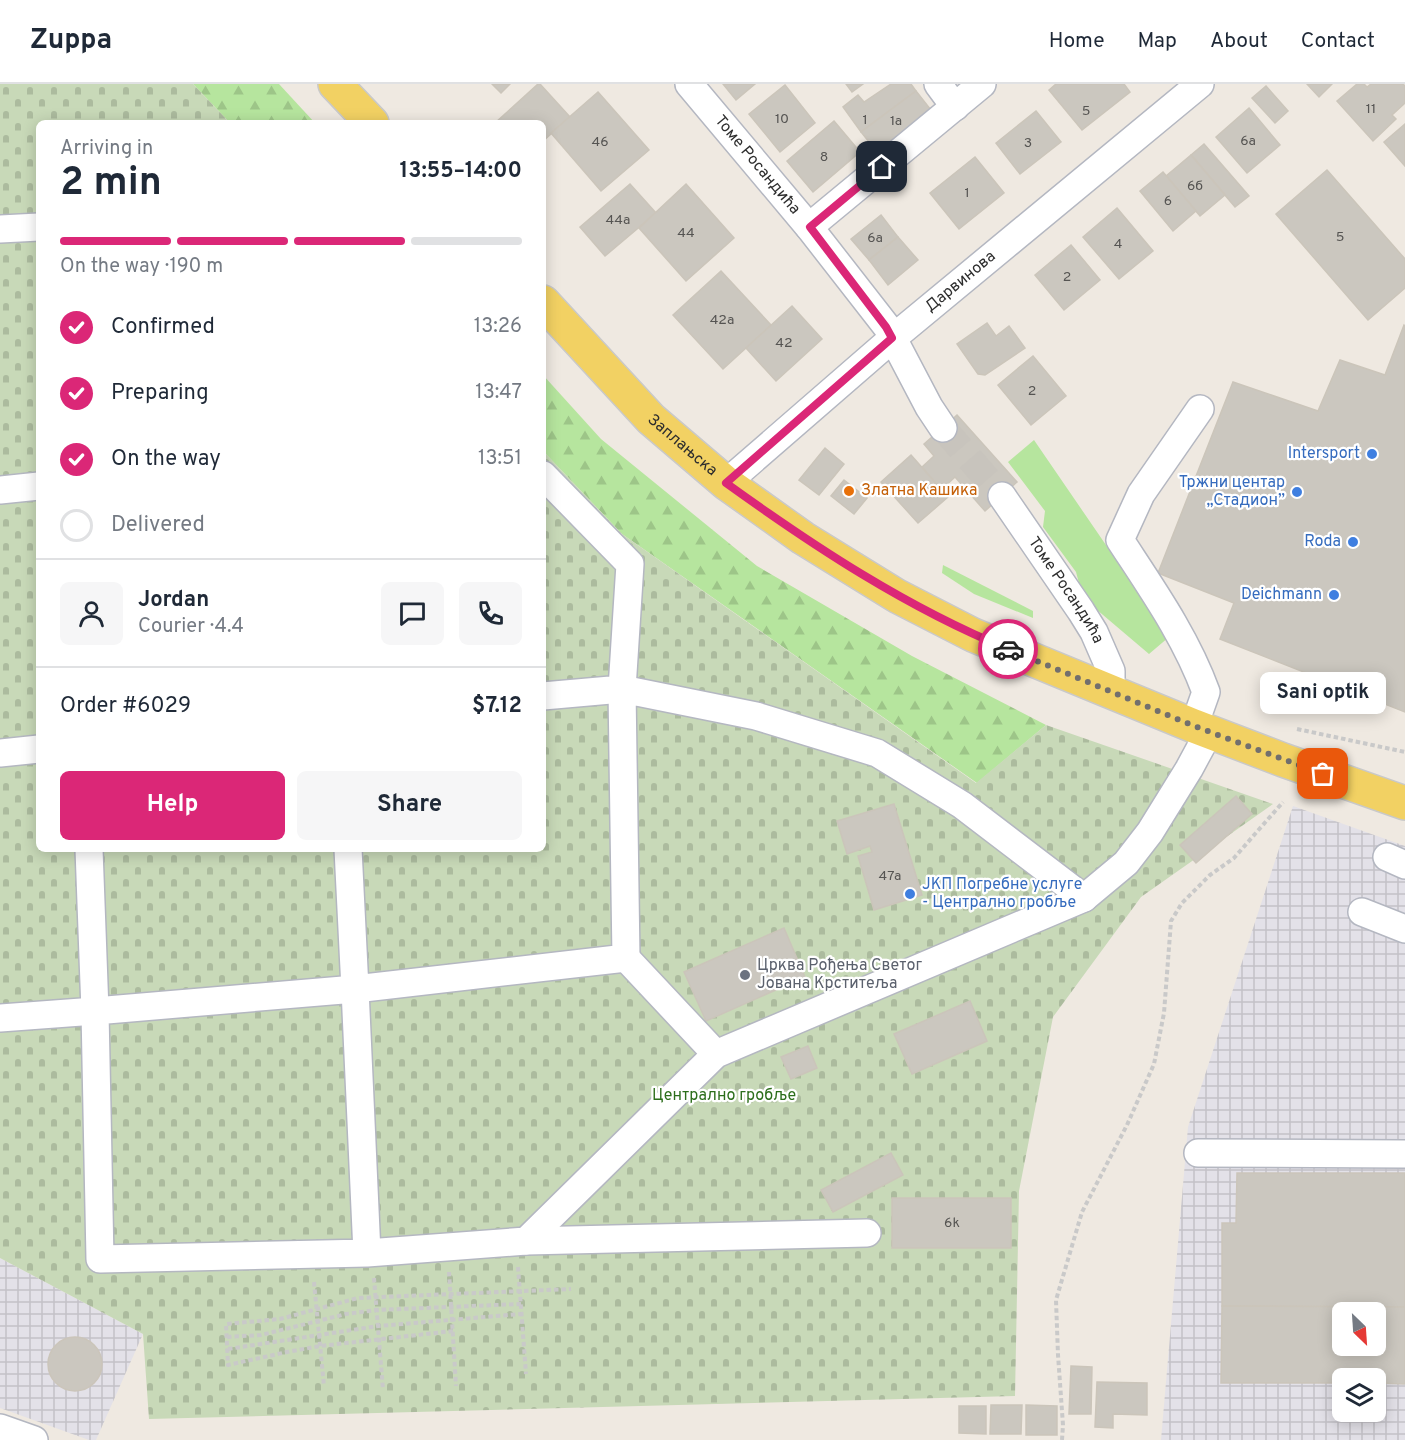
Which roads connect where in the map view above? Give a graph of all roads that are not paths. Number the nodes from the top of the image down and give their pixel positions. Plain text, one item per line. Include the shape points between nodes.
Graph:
1 (335, 84) edge
2 (689, 84) edge
3 (938, 84) edge
4 (981, 84) edge
5 (1200, 84) edge
6 (954, 107) junction
7 (369, 120) edge
8 (36, 227) edge
9 (810, 227) junction
10 (0, 229) edge
11 (546, 305) edge
12 (892, 338) junction
13 (1200, 409) dead end
14 (943, 428) tunnel mouth
15 (546, 478) edge
16 (726, 483) junction
17 (36, 486) edge
18 (0, 490) edge
19 (1002, 496) tunnel mouth
20 (622, 689) junction
21 (1112, 692) junction
22 (546, 696) edge
23 (1202, 729) junction
24 (36, 749) edge
25 (0, 753) edge
26 (1405, 803) edge
27 (89, 852) edge
28 (348, 852) edge
29 (1084, 898) junction
30 (1362, 912) dead end
31 (1405, 929) edge
32 (626, 958) junction
33 (355, 989) junction
34 (95, 1011) junction
35 (0, 1018) edge
36 (716, 1054) junction
37 (1198, 1154) dead end
38 (1405, 1154) edge
39 (867, 1233) dead end
40 (521, 1242) junction
41 (370, 1253) junction
42 (0, 1428) edge
43 (34, 1440) edge

1 - 7 main road
2 - 9 street, Томе Росандића
3 - 6 street
4 - 6 street
5 - 12 street, Дарвинова
6 - 9 street
8 - 10 street
9 - 12 street, Томе Росандића
11 - 16 main road, Заплањска via 651,419
12 - 14 street, Томе Росандића
12 - 16 street, Дарвинова
13 - 23 street via 1141,494 1120,540 1168,614 1200,674 1206,692
15 - 20 street via 630,564
16 - 21 main road, Заплањска via 803,538 897,596 973,635
17 - 18 street
19 - 21 street, Томе Росандића via 1094,632 1112,670
20 - 22 street
20 - 29 street via 756,716 877,753 962,805
20 - 32 street
21 - 23 main road, Заплањска
23 - 26 main road, Заплањска
23 - 29 street via 1189,768 1150,832 1126,863
24 - 25 street
27 - 34 street
28 - 33 street
29 - 36 street
30 - 31 street
32 - 33 street
32 - 36 street
33 - 34 street
33 - 41 street
34 - 35 street
34 - 41 street via 100,1260
36 - 40 street
37 - 38 street
39 - 40 street
40 - 41 street
42 - 43 street

